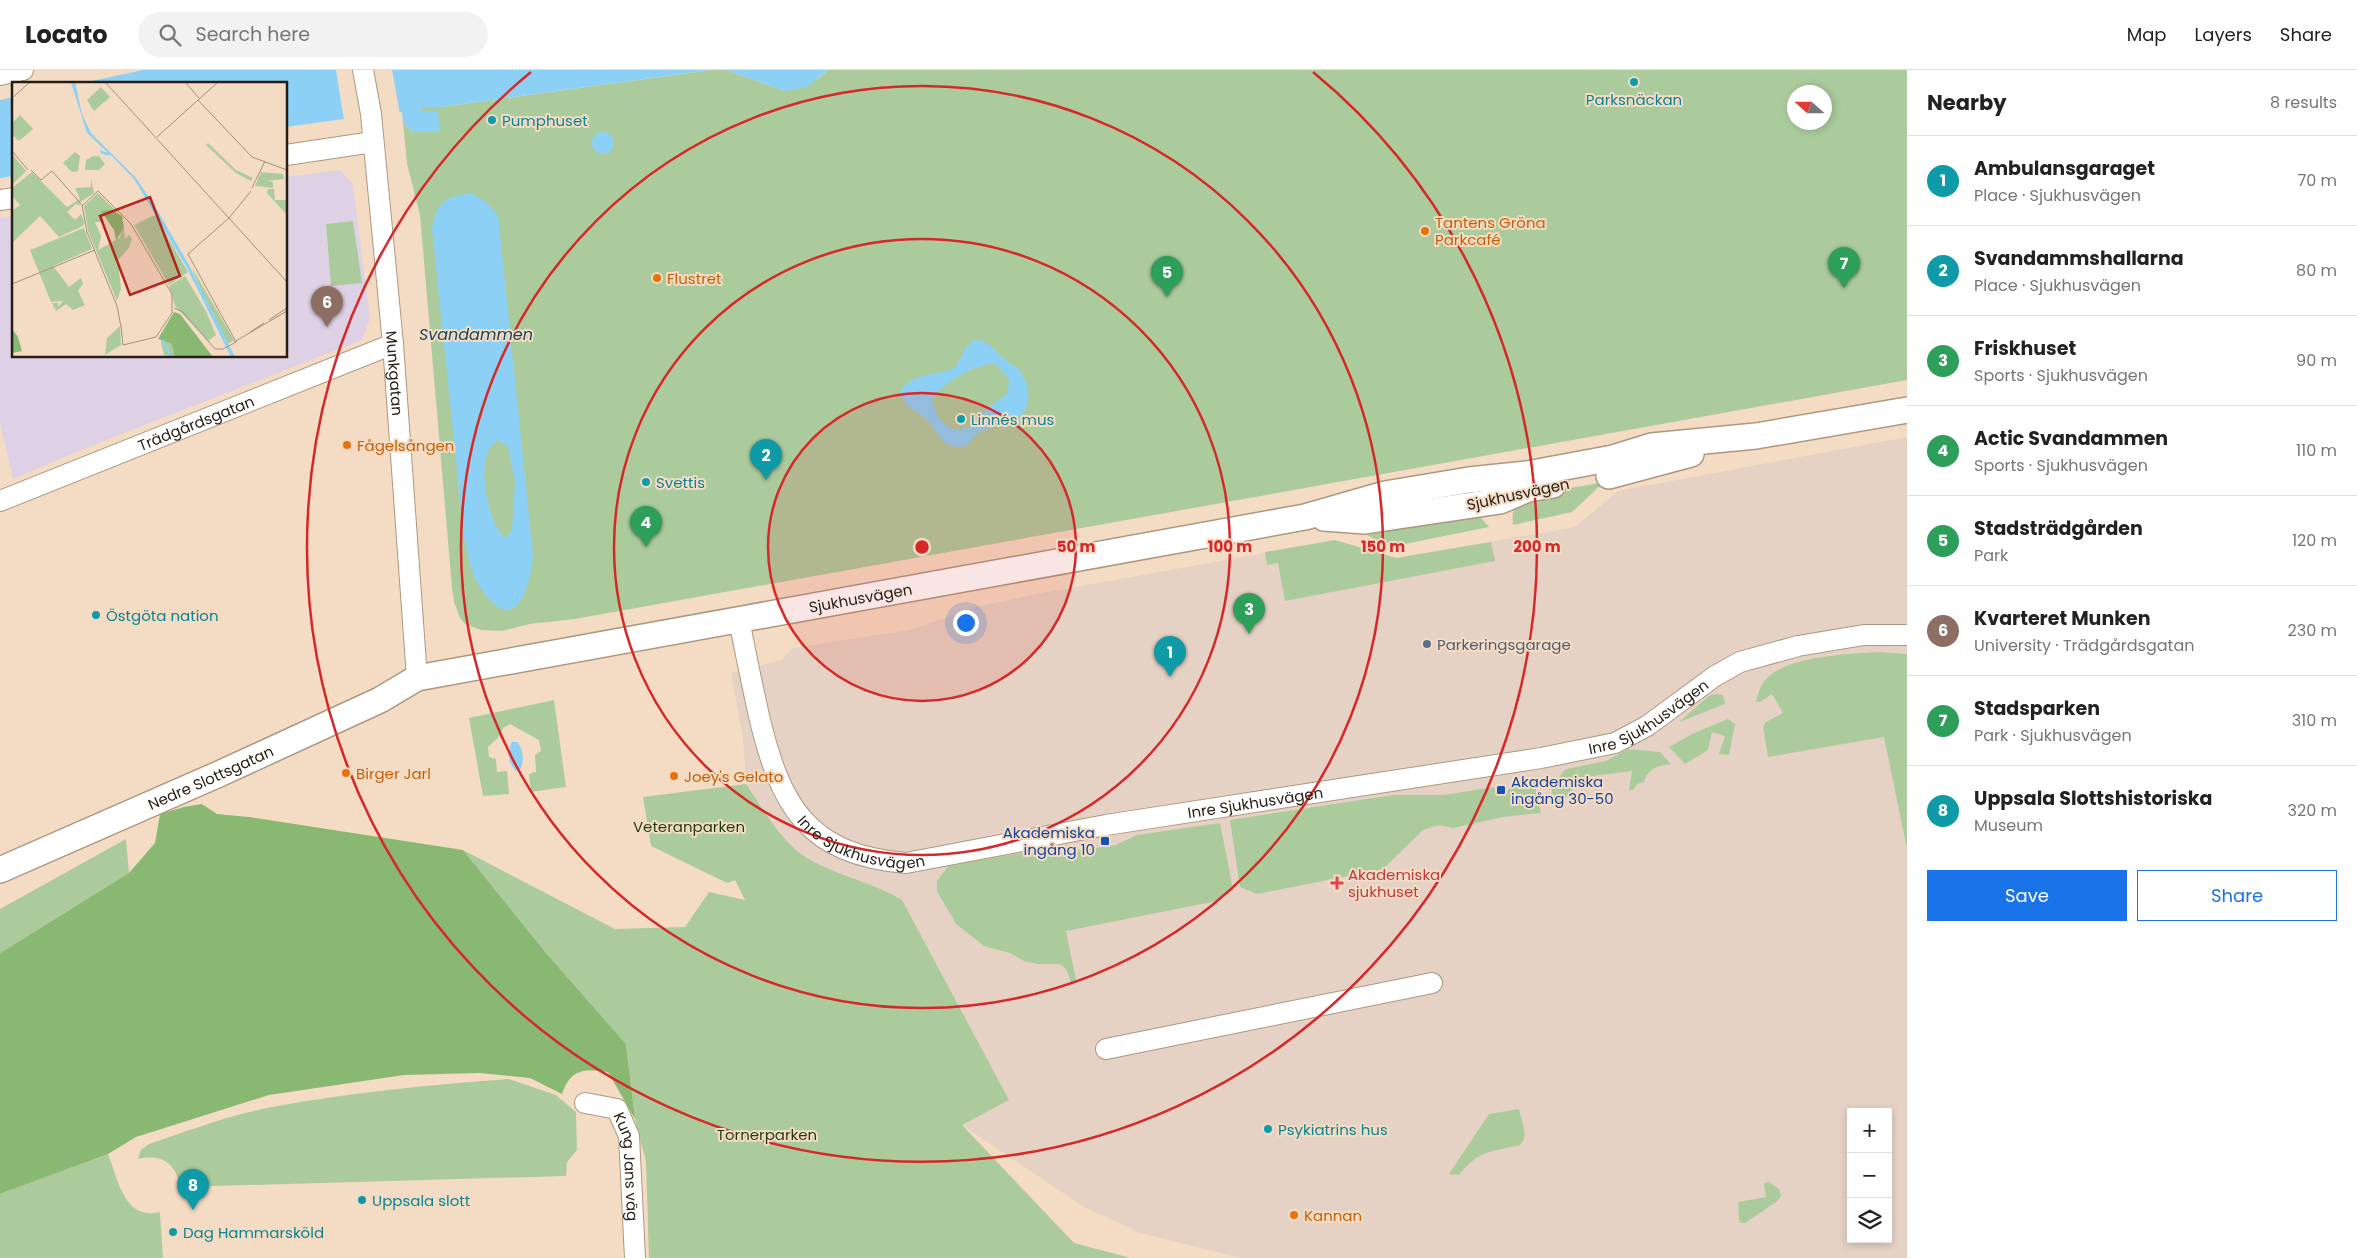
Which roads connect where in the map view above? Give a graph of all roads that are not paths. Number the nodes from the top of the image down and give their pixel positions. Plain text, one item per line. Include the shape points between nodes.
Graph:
1 (23, 70) edge
2 (363, 70) edge
3 (0, 75) edge
4 (373, 142) junction
5 (288, 155) edge
6 (393, 344) junction
7 (1907, 410) edge
8 (0, 501) edge
9 (739, 619) junction
10 (1907, 635) edge
11 (417, 678) junction
12 (0, 870) edge
13 (1432, 983) dead end
14 (1106, 1049) dead end
15 (585, 1103) dead end
16 (634, 1258) edge

1 - 3 street
2 - 4 street, Munkgatan
4 - 5 street
4 - 6 street, Munkgatan
6 - 8 street, Trädgårdsgatan
6 - 11 street, Munkgatan
7 - 9 street, Sjukhusvägen via 1756,436 1652,446 1613,458 1527,474 1385,494 1305,517
9 - 10 street, Inre Sjukhusvägen via 769,758 778,783 791,804 812,830 852,854 906,863 1106,825 1522,761 1615,743 1647,726 1715,676 1740,662 1798,646 1864,635
9 - 11 street, Sjukhusvägen
11 - 12 street, Nedre Slottsgatan via 380,700
13 - 14 street
15 - 16 street, Kung Jans väg via 617,1109 629,1136

